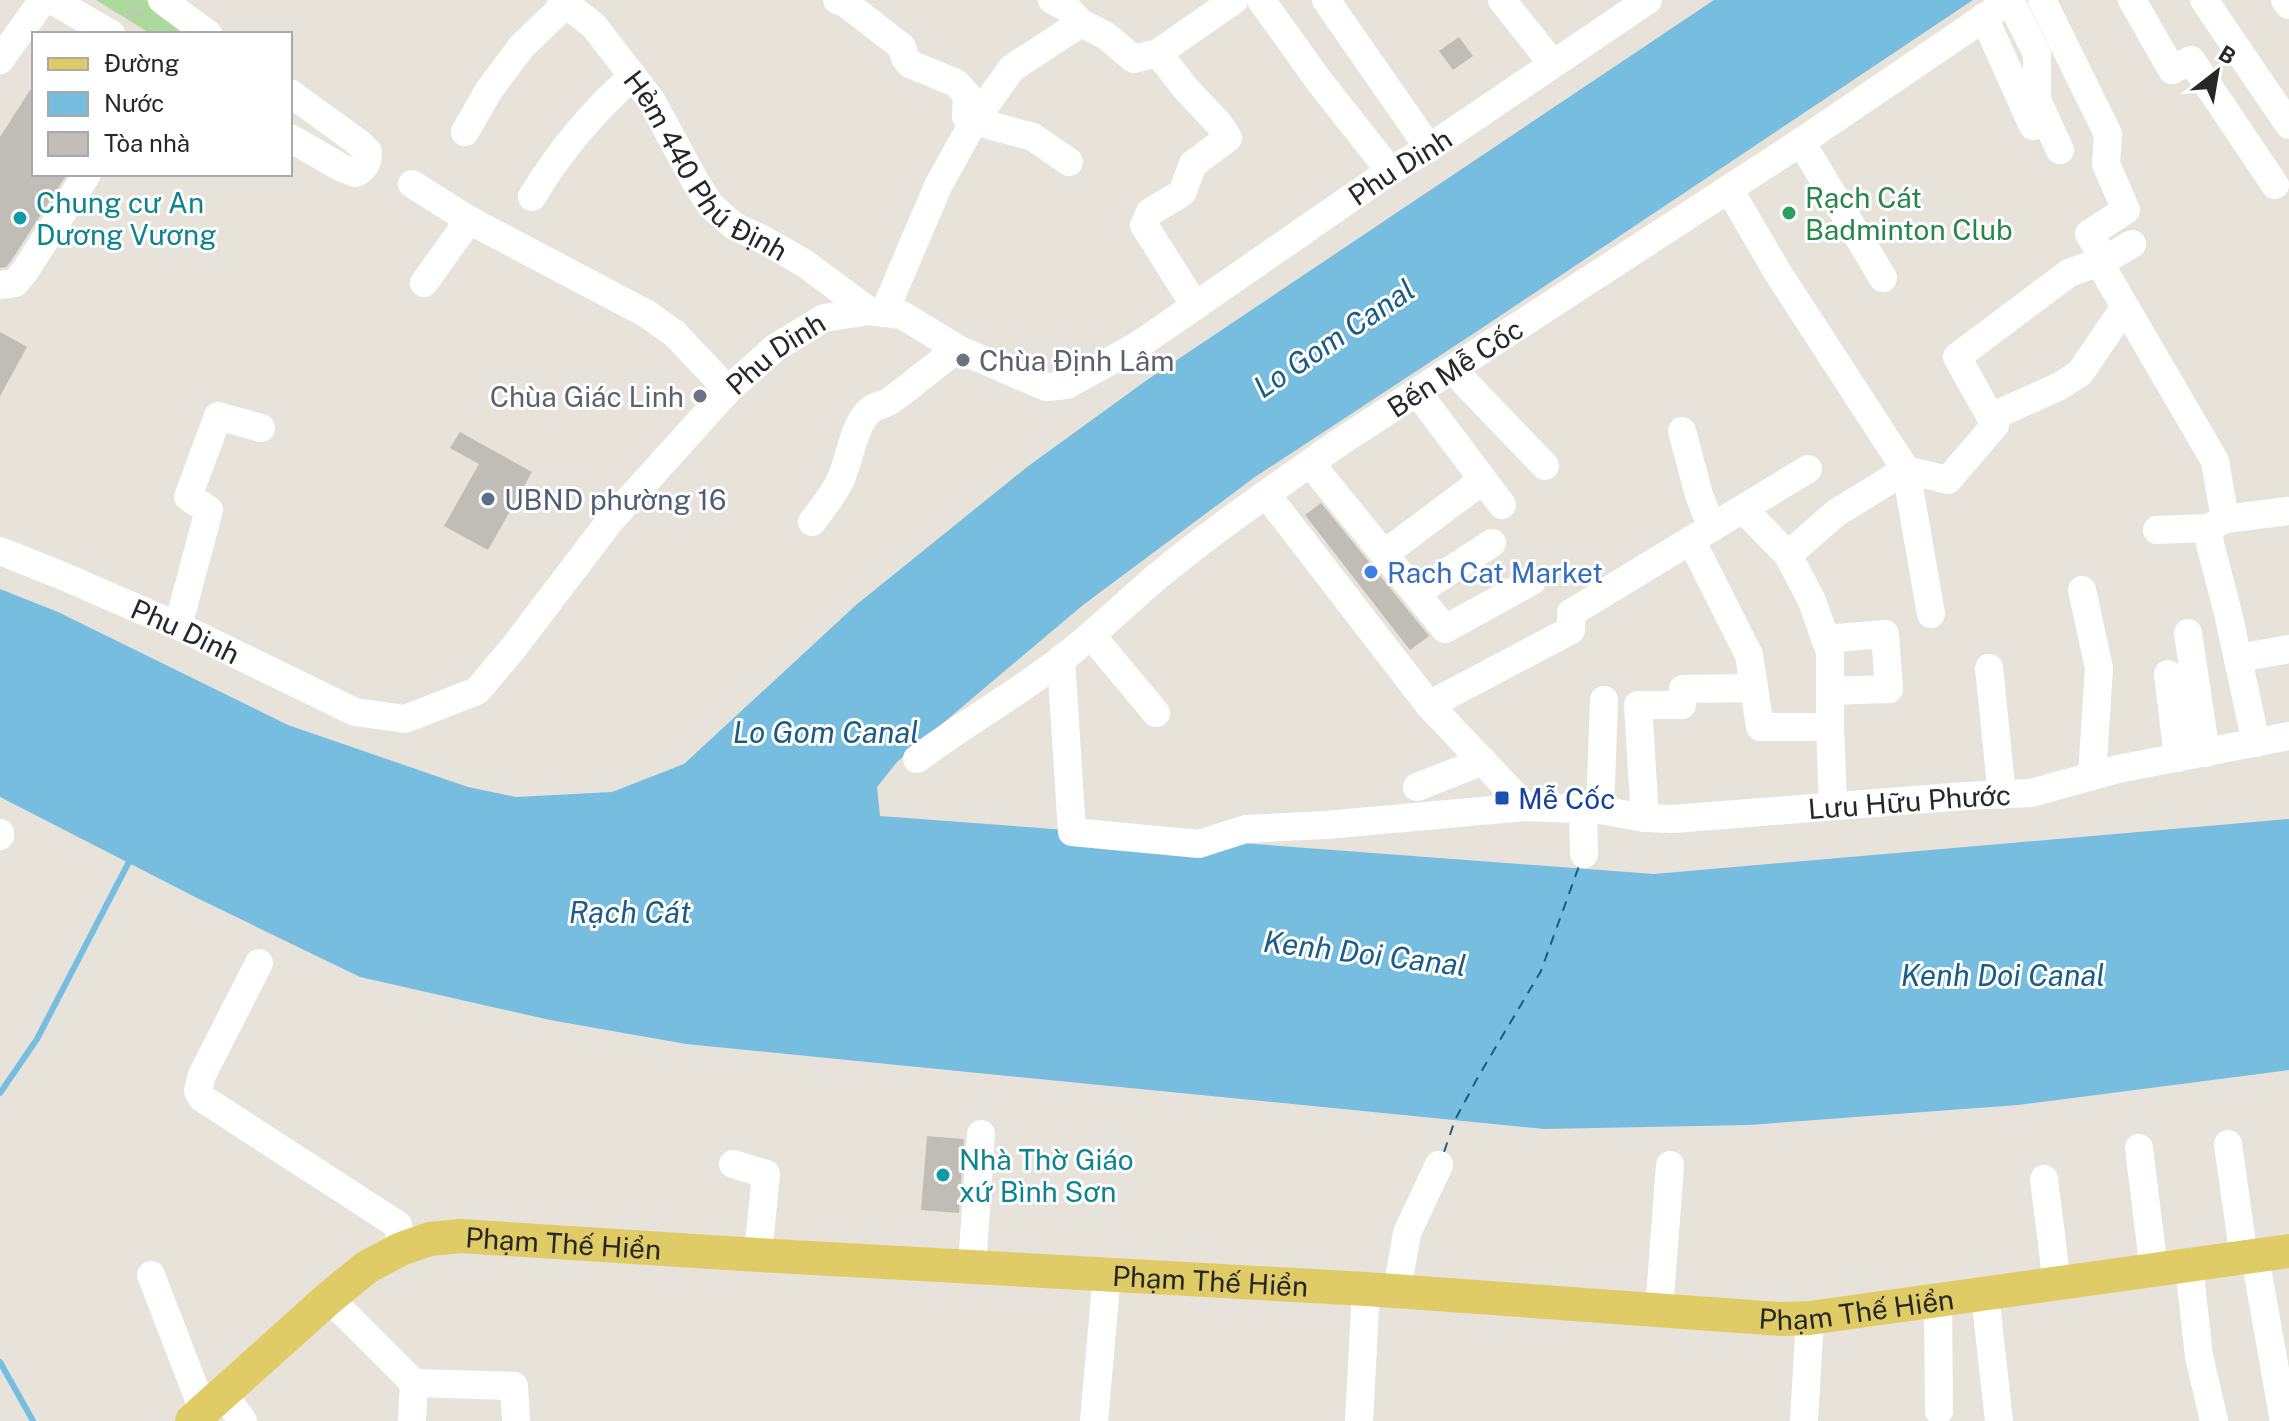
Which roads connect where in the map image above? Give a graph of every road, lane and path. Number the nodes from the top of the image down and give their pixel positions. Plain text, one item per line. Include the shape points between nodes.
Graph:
1 (43, 0) edge
2 (52, 0) edge
3 (837, 0) edge
4 (1052, 0) edge
5 (1234, 0) edge
6 (1261, 0) edge
7 (1326, 0) edge
8 (1502, 0) edge
9 (1648, 0) edge
10 (2010, 0) edge
11 (2042, 0) edge
12 (2132, 0) edge
13 (2204, 0) edge
14 (2285, 0) edge
15 (564, 2) edge
16 (2289, 5) edge
17 (154, 9) edge
18 (595, 13) edge
19 (1984, 17) junction
20 (1081, 23) junction
21 (118, 28) edge
22 (204, 32) edge
23 (1158, 53) junction
24 (0, 60) edge
25 (1552, 63) junction
26 (633, 76) junction
27 (292, 94) edge
28 (974, 121) junction
29 (2289, 125) edge
30 (465, 132) dead end
31 (292, 139) edge
32 (1801, 142) junction
33 (1429, 148) junction
34 (1069, 162) dead end
35 (1390, 171) junction
36 (86, 176) edge
37 (412, 184) dead end
38 (2275, 185) dead end
39 (1729, 189) junction
40 (532, 197) dead end
41 (469, 220) junction
42 (2132, 244) dead end
43 (2102, 261) junction
44 (1883, 278) dead end
45 (424, 283) dead end
46 (0, 285) edge
47 (1195, 306) junction
48 (2125, 307) junction
49 (876, 312) junction
50 (958, 349) junction
51 (1452, 369) junction
52 (728, 390) junction
53 (1417, 392) junction
54 (1991, 417) junction
55 (261, 428) dead end
56 (1682, 431) dead end
57 (1310, 463) junction
58 (1545, 466) dead end
59 (1808, 469) dead end
60 (1906, 470) junction
61 (1483, 480) junction
62 (1266, 494) junction
63 (1502, 505) dead end
64 (1743, 509) junction
65 (2289, 511) edge
66 (812, 522) dead end
67 (2217, 524) junction
68 (2157, 530) dead end
69 (1701, 534) junction
70 (1492, 543) dead end
71 (0, 551) edge
72 (1384, 554) junction
73 (1788, 555) junction
74 (1532, 581) dead end
75 (2082, 590) dead end
76 (1416, 593) junction
77 (1931, 614) dead end
78 (178, 626) junction
79 (2188, 633) dead end
80 (1091, 635) junction
81 (1825, 639) junction
82 (2289, 649) edge
83 (2238, 658) junction
84 (1061, 659) junction
85 (1989, 668) dead end
86 (2168, 674) dead end
87 (1754, 688) junction
88 (1830, 691) junction
89 (1604, 700) dead end
90 (1429, 705) junction
91 (1156, 713) dead end
92 (1830, 727) junction
93 (2289, 736) edge
94 (2256, 743) junction
95 (2192, 755) junction
96 (917, 759) dead end
97 (1483, 761) junction
98 (2092, 776) junction
99 (1417, 787) dead end
100 (2002, 795) junction
101 (1833, 806) junction
102 (1526, 807) junction
103 (1592, 810) junction
104 (1645, 818) junction
105 (1584, 854) dead end
106 (259, 963) dead end
107 (981, 1134) dead end
108 (2228, 1144) dead end
109 (2139, 1148) dead end
110 (733, 1164) dead end
111 (1439, 1165) dead end
112 (1670, 1165) dead end
113 (2044, 1179) dead end
114 (401, 1249) junction
115 (2289, 1251) edge
116 (758, 1255) junction
117 (2250, 1258) junction
118 (2189, 1266) junction
119 (972, 1267) junction
120 (2154, 1271) junction
121 (1107, 1273) junction
122 (151, 1275) dead end
123 (2057, 1284) junction
124 (1382, 1290) junction
125 (1985, 1295) junction
126 (329, 1298) junction
127 (1938, 1301) junction
128 (1659, 1311) junction
129 (1810, 1318) junction
130 (414, 1383) junction
131 (206, 1408) edge
132 (1939, 1411) dead end
133 (243, 1421) edge
134 (412, 1421) edge
135 (516, 1421) edge
136 (1094, 1421) edge
137 (1359, 1421) edge
138 (1804, 1421) edge
139 (1999, 1421) edge
140 (2214, 1421) edge
141 (2284, 1421) edge

1 - 24 street
2 - 21 street
3 - 28 street via 902,47 910,64 956,83 967,95 966,116
4 - 20 street
5 - 23 street
6 - 35 street
7 - 33 street
8 - 25 street
9 - 25 street, Phu Dinh
10 - 19 street, Bến Mễ Cốc
10 - 19 street via 2037,54 2037,100 2049,144
11 - 43 street via 2108,134 2106,164 2126,210 2089,234
12 - 38 street via 2172,70 2191,60
13 - 29 street
14 - 16 street
15 - 18 street, Hẻm 440 Phú Định
15 - 30 street via 522,46
17 - 21 path via 133,9
17 - 22 street
18 - 26 street, Hẻm 440 Phú Định
19 - 32 street, Bến Mễ Cốc
20 - 23 street via 1134,59
20 - 28 street via 1012,68
23 - 47 street via 1228,138 1193,164 1182,193 1144,220
25 - 33 street, Phu Dinh
26 - 40 street via 574,134
26 - 49 street, Hẻm 440 Phú Định via 711,206 734,226 804,263
27 - 31 street via 359,143 368,160 355,173
28 - 34 street via 1033,137
28 - 49 street
32 - 39 street, Bến Mễ Cốc
32 - 44 street
33 - 35 street, Phu Dinh
35 - 47 street, Phu Dinh
36 - 46 street via 25,271 15,283
37 - 41 street
39 - 51 street, Bến Mễ Cốc
39 - 60 street
41 - 45 street
41 - 52 street via 647,314 675,334
42 - 43 street
43 - 48 street
43 - 54 street via 2069,273 1957,357
47 - 50 street, Phu Dinh via 1067,385 1046,387
48 - 54 street via 2080,373
48 - 67 street via 2215,461
49 - 50 street, Phu Dinh via 902,315
49 - 52 street, Phu Dinh via 824,318 775,348
50 - 66 street via 892,401 871,409 840,481
51 - 53 street, Bến Mễ Cốc
51 - 58 street
52 - 78 street, Phu Dinh via 610,521 477,691 405,719 355,712
53 - 57 street, Bến Mễ Cốc
53 - 61 street
54 - 60 street via 1995,425 1948,480
55 - 78 street via 218,416 188,497 209,510
56 - 69 street via 1699,495
57 - 62 street, Bến Mễ Cốc
57 - 72 street
59 - 64 street
60 - 73 street via 1836,513
60 - 77 street
61 - 63 street
61 - 72 street
62 - 80 street, Bến Mễ Cốc
62 - 90 street
64 - 69 street
64 - 73 street
65 - 67 street
67 - 68 street
67 - 83 street via 2210,544
69 - 87 street via 1749,655
69 - 90 street via 1571,613 1571,630
70 - 76 street
71 - 78 street, Phu Dinh
72 - 76 street
73 - 81 street
74 - 76 street via 1445,629
75 - 98 street via 2099,668
79 - 95 street
80 - 84 street, Bến Mễ Cốc
80 - 91 street
81 - 88 street
81 - 88 street via 1885,634 1889,689
82 - 83 street
83 - 94 street
84 - 96 street, Bến Mễ Cốc
84 - 102 street, Lưu Hữu Phước via 1072,832 1199,844 1246,829
85 - 100 street
86 - 95 street
87 - 92 street via 1760,727
87 - 104 street via 1683,689 1682,705 1638,705
88 - 92 street
89 - 103 street
90 - 97 street
92 - 101 street
93 - 94 street, Lưu Hữu Phước
94 - 95 street, Lưu Hữu Phước
95 - 98 street, Lưu Hữu Phước
97 - 99 street
97 - 102 street
98 - 100 street, Lưu Hữu Phước via 2031,793
100 - 101 street, Lưu Hữu Phước
101 - 104 street, Lưu Hữu Phước
102 - 103 street, Lưu Hữu Phước
103 - 104 street, Lưu Hữu Phước
103 - 105 street
106 - 114 street via 198,1091 398,1225
107 - 119 street
108 - 117 street
109 - 120 street
110 - 116 street via 766,1174
111 - 124 street
112 - 128 street
113 - 123 street
114 - 116 main road, Phạm Thế Hiển via 430,1239 490,1236
114 - 126 main road, Phạm Thế Hiển via 367,1267
115 - 117 main road, Phạm Thế Hiển
116 - 119 main road, Phạm Thế Hiển
117 - 118 main road, Phạm Thế Hiển
117 - 141 street
118 - 120 main road, Phạm Thế Hiển
118 - 140 street via 2199,1356
119 - 121 main road, Phạm Thế Hiển
120 - 123 main road, Phạm Thế Hiển
121 - 124 main road, Phạm Thế Hiển
121 - 136 street
122 - 131 street
123 - 125 main road, Phạm Thế Hiển
124 - 128 main road, Phạm Thế Hiển
124 - 137 street
125 - 127 main road, Phạm Thế Hiển
125 - 139 street
126 - 130 street
126 - 131 main road, Phạm Thế Hiển
127 - 129 main road, Phạm Thế Hiển
127 - 132 street
128 - 129 main road, Phạm Thế Hiển
129 - 138 street
130 - 134 street
130 - 135 street via 514,1386
131 - 133 street

